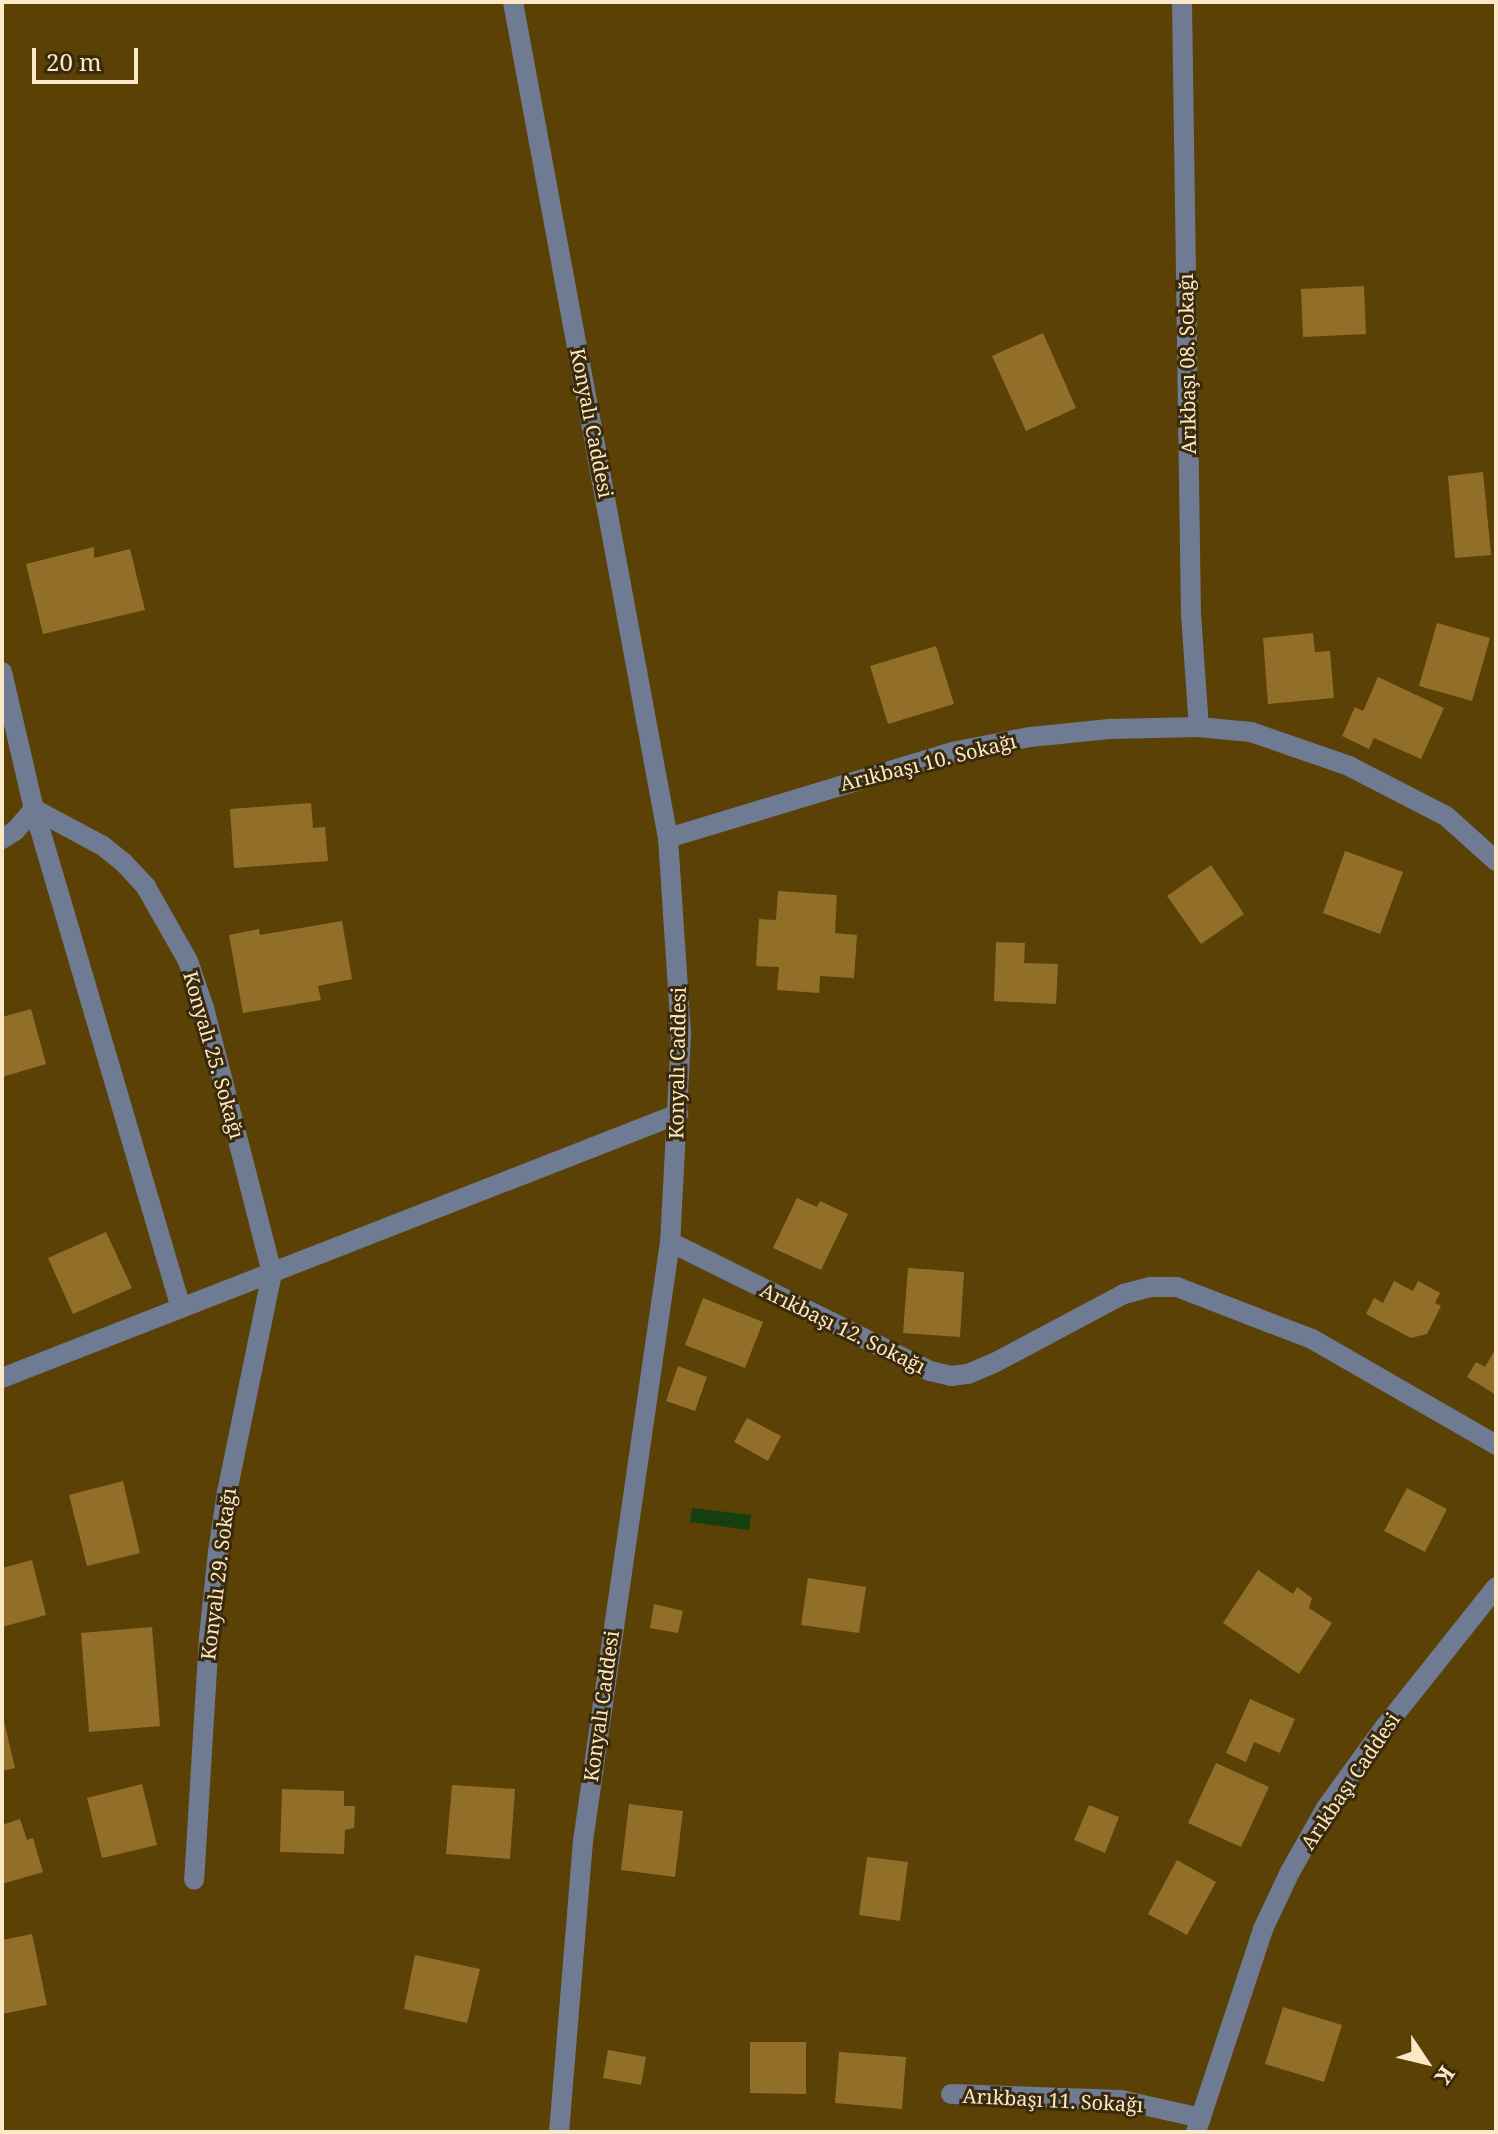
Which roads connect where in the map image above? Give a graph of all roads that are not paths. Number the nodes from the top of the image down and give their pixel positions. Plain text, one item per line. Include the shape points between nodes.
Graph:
1 (513, 2) edge
2 (1182, 2) edge
3 (2, 672) edge
4 (1199, 727) junction
5 (34, 809) junction
6 (668, 838) junction
7 (2, 839) edge
8 (1496, 861) edge
9 (678, 1114) junction
10 (670, 1242) junction
11 (272, 1273) junction
12 (181, 1308) junction
13 (2, 1378) edge
14 (1496, 1445) edge
15 (1496, 1587) edge
16 (194, 1880) dead end
17 (951, 2094) dead end
18 (1199, 2125) edge
19 (559, 2132) edge

1 - 6 street, Konyalı Caddesi
2 - 4 street, Arıkbaşı 08. Sokağı via 1191,614
3 - 5 street
4 - 6 street, Arıkbaşı 10. Sokağı via 1044,736 952,752
4 - 8 street, Arıkbaşı 10. Sokağı via 1251,732 1349,766 1446,816
5 - 7 street
5 - 11 street, Konyalı 25. Sokağı via 124,863 146,887 188,961
5 - 12 street
6 - 9 street, Konyalı Caddesi via 681,1035
9 - 10 street, Konyalı Caddesi
9 - 11 street
10 - 14 street, Arıkbaşı 12. Sokağı via 930,1371 951,1376 994,1363 1124,1294 1177,1287 1312,1339
10 - 19 street, Konyalı Caddesi via 583,1841
11 - 12 street
11 - 16 street, Konyalı 29. Sokağı via 218,1552
12 - 13 street
15 - 18 street, Arıkbaşı Caddesi via 1326,1808 1290,1872 1263,1929
17 - 18 street, Arıkbaşı 11. Sokağı via 1121,2100

